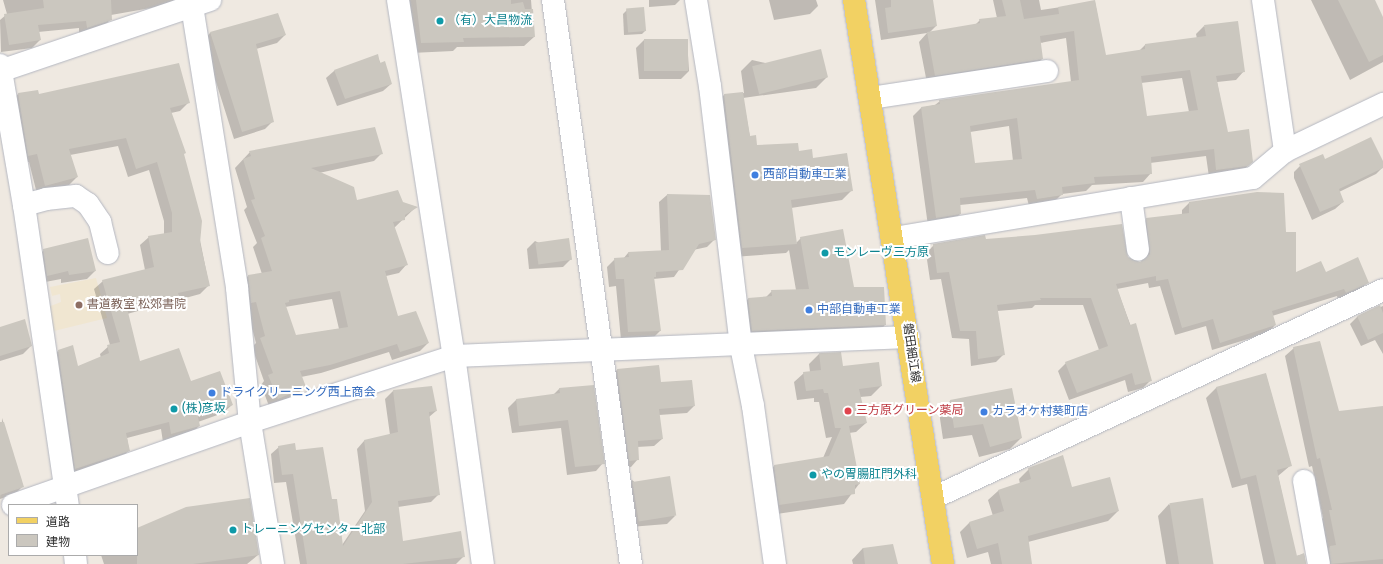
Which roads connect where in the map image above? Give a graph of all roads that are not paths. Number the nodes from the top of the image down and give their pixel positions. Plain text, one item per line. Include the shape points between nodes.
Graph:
1 (398, 0) edge
2 (553, 0) edge
3 (696, 0) edge
4 (854, 0) edge
5 (1262, 0) edge
6 (198, 2) edge
7 (0, 69) edge
8 (1047, 71) dead end
9 (871, 98) junction
10 (1383, 104) edge
11 (1285, 151) junction
12 (1131, 198) junction
13 (24, 205) junction
14 (894, 238) junction
15 (1138, 250) dead end
16 (108, 253) dead end
17 (1383, 290) edge
18 (909, 337) junction
19 (741, 346) junction
20 (603, 349) junction
21 (454, 356) junction
22 (250, 422) junction
23 (1304, 481) dead end
24 (66, 496) edge
25 (933, 498) junction
26 (19, 504) edge
27 (273, 564) edge
28 (483, 564) edge
29 (631, 564) edge
30 (775, 564) edge
31 (943, 564) edge
32 (1319, 564) edge

1 - 21 street
2 - 20 street
3 - 19 street via 710,86
4 - 9 main road, 磐田細江線
5 - 11 street
6 - 7 street
6 - 22 street via 237,288
7 - 13 street
8 - 9 street
9 - 14 main road, 磐田細江線
10 - 11 street
11 - 12 street via 1253,178
12 - 14 street
12 - 15 street
13 - 16 street via 46,199 76,196 88,204 100,222
13 - 24 street
14 - 18 main road, 磐田細江線
17 - 25 street
18 - 19 street
18 - 25 main road, 磐田細江線
19 - 20 street
19 - 30 street via 753,406
20 - 21 street
20 - 29 street
21 - 22 street
21 - 28 street
22 - 24 street
22 - 27 street
23 - 32 street
24 - 26 street
25 - 31 main road, 磐田細江線

